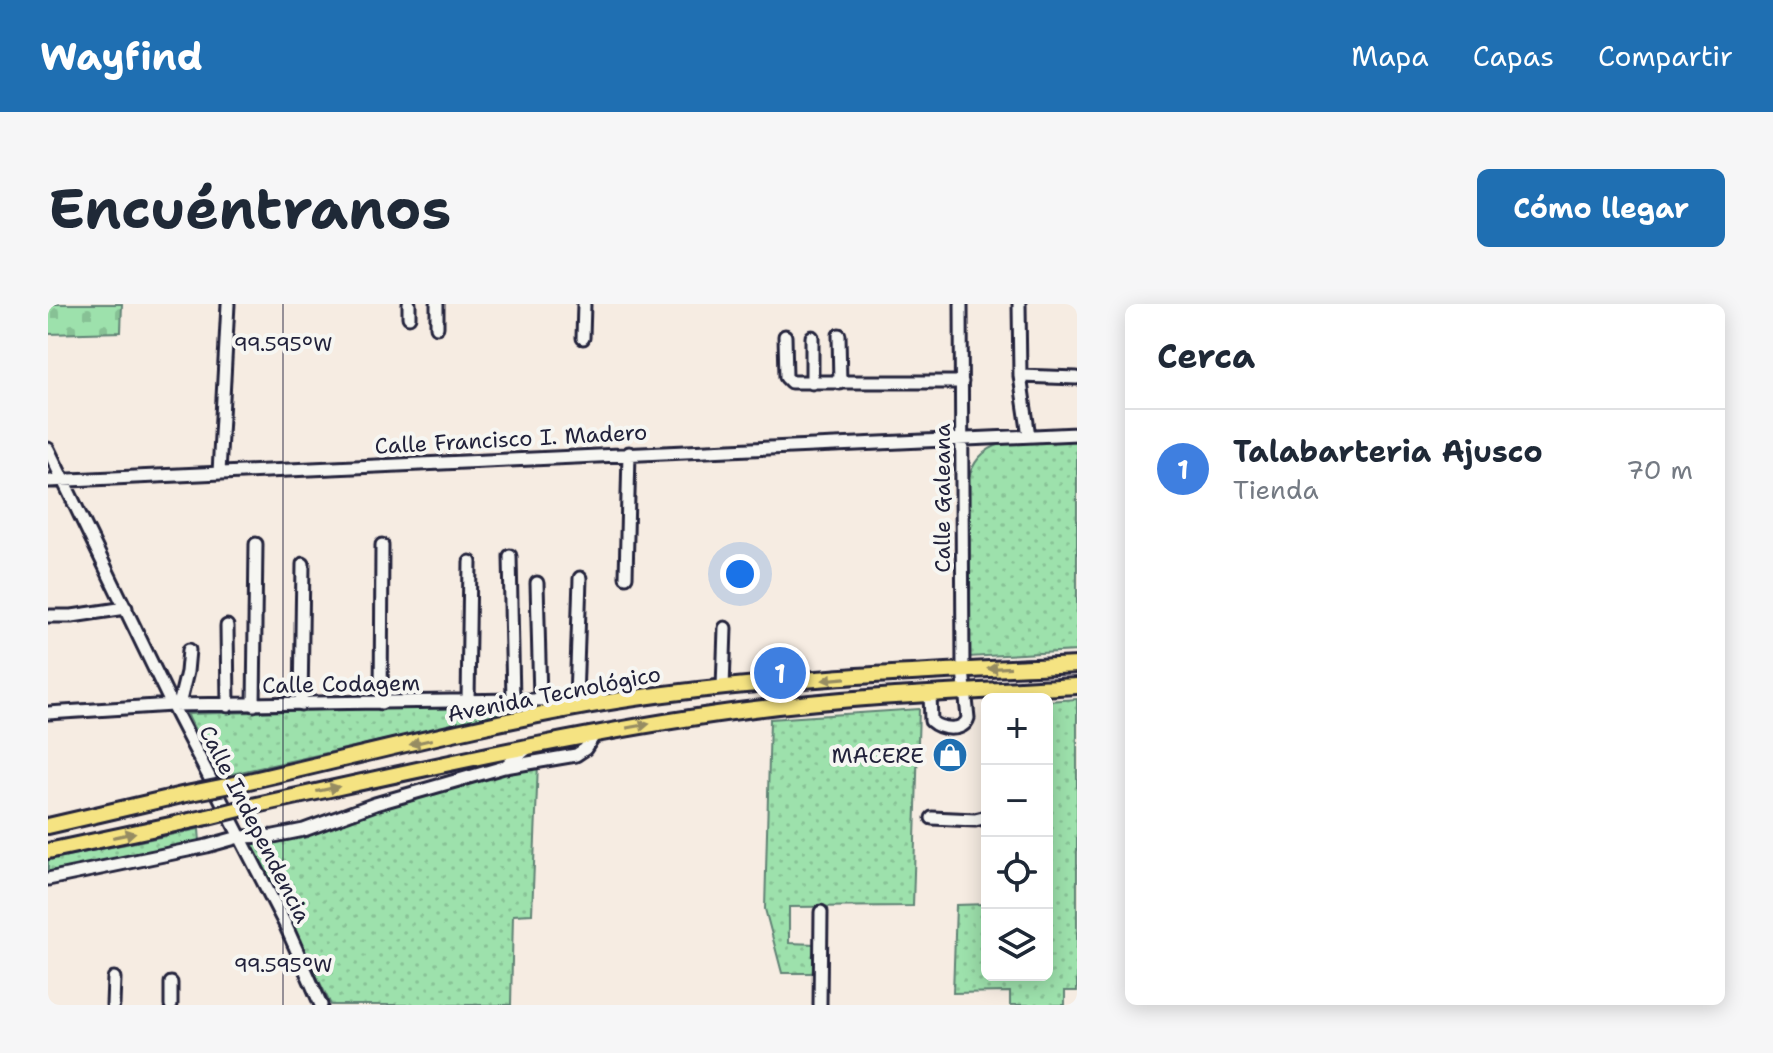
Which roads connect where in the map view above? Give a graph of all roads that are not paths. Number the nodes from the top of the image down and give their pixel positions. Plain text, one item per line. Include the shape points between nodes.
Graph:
1 (228, 304) edge
2 (437, 304) edge
3 (584, 304) edge
4 (961, 304) edge
5 (1019, 304) edge
6 (437, 327) dead end
7 (839, 335) dead end
8 (785, 336) dead end
9 (812, 337) dead end
10 (583, 338) dead end
11 (1020, 376) junction
12 (1077, 378) edge
13 (962, 382) junction
14 (812, 383) junction
15 (840, 383) junction
16 (1077, 434) edge
17 (1029, 436) junction
18 (961, 441) junction
19 (48, 449) edge
20 (629, 453) junction
21 (219, 473) junction
22 (63, 479) junction
23 (48, 481) edge
24 (256, 544) dead end
25 (382, 545) dead end
26 (510, 556) dead end
27 (470, 562) dead end
28 (303, 564) dead end
29 (626, 577) dead end
30 (580, 578) dead end
31 (537, 583) dead end
32 (126, 608) junction
33 (48, 616) edge
34 (227, 626) dead end
35 (725, 628) dead end
36 (189, 650) dead end
37 (1077, 665) edge
38 (963, 670) junction
39 (1077, 686) edge
40 (723, 688) junction
41 (965, 691) junction
42 (989, 693) edge
43 (1010, 693) edge
44 (930, 694) junction
45 (634, 698) junction
46 (540, 699) junction
47 (576, 699) junction
48 (513, 700) junction
49 (468, 701) junction
50 (381, 703) junction
51 (301, 704) junction
52 (176, 705) junction
53 (254, 705) junction
54 (228, 706) junction
55 (48, 713) edge
56 (595, 734) junction
57 (532, 746) junction
58 (504, 767) junction
59 (932, 818) dead end
60 (981, 818) edge
61 (48, 826) edge
62 (239, 837) junction
63 (48, 851) edge
64 (48, 879) edge
65 (821, 912) dead end
66 (114, 978) dead end
67 (171, 983) dead end
68 (113, 1005) edge
69 (171, 1005) edge
70 (321, 1005) edge
71 (820, 1005) edge

1 - 21 street
2 - 6 street
3 - 10 street
4 - 13 street, Calle Galeana
5 - 11 street
7 - 15 street
8 - 14 street via 788,380
9 - 14 street
11 - 12 street
11 - 17 street
13 - 15 street
13 - 18 street, Calle Galeana
14 - 15 street
16 - 17 street, Calle Francisco I. Madero
17 - 18 street, Calle Francisco I. Madero
18 - 20 street, Calle Francisco I. Madero
18 - 38 street, Calle Galeana
19 - 22 street, Calle Independencia
20 - 21 street, Calle Francisco I. Madero
20 - 29 street
21 - 22 street, Calle Francisco I. Madero
22 - 23 street, Calle Francisco I. Madero
22 - 32 street, Calle Independencia
24 - 53 street
25 - 50 street
26 - 48 street
27 - 49 street
28 - 51 street
30 - 47 street
31 - 46 street
32 - 33 street
32 - 52 street, Calle Independencia
34 - 54 street
35 - 40 street
36 - 52 street
37 -> 38 main road, Avenida Tecnológico
38 -> 40 main road, Avenida Tecnológico
38 - 41 street, Calle Galeana
39 - 43 main road
40 - 45 main road, Avenida Tecnológico
41 - 42 main road
41 - 44 main road
41 - 44 street, Calle Galeana via 968,718 962,727 931,721
56 -> 44 main road via 742,711
45 - 47 street, Calle Codagem
45 -> 61 main road, Avenida Tecnológico, bridge
46 - 47 street, Calle Codagem
46 - 48 street, Calle Codagem
48 - 49 street, Calle Codagem
49 - 50 street, Calle Codagem
50 - 51 street, Calle Codagem
51 - 53 street, Calle Codagem
52 - 54 street, Calle Codagem
52 - 55 street, Calle Codagem
52 - 62 street, Calle Independencia
53 - 54 street, Calle Codagem
56 - 57 main road
56 - 58 street via 585,749 571,756
57 - 58 street
63 -> 57 main road, bridge
58 - 62 street via 292,833
59 - 60 street
62 - 64 street
62 - 70 street, Calle Independencia
65 - 71 street
66 - 68 street
67 - 69 street

